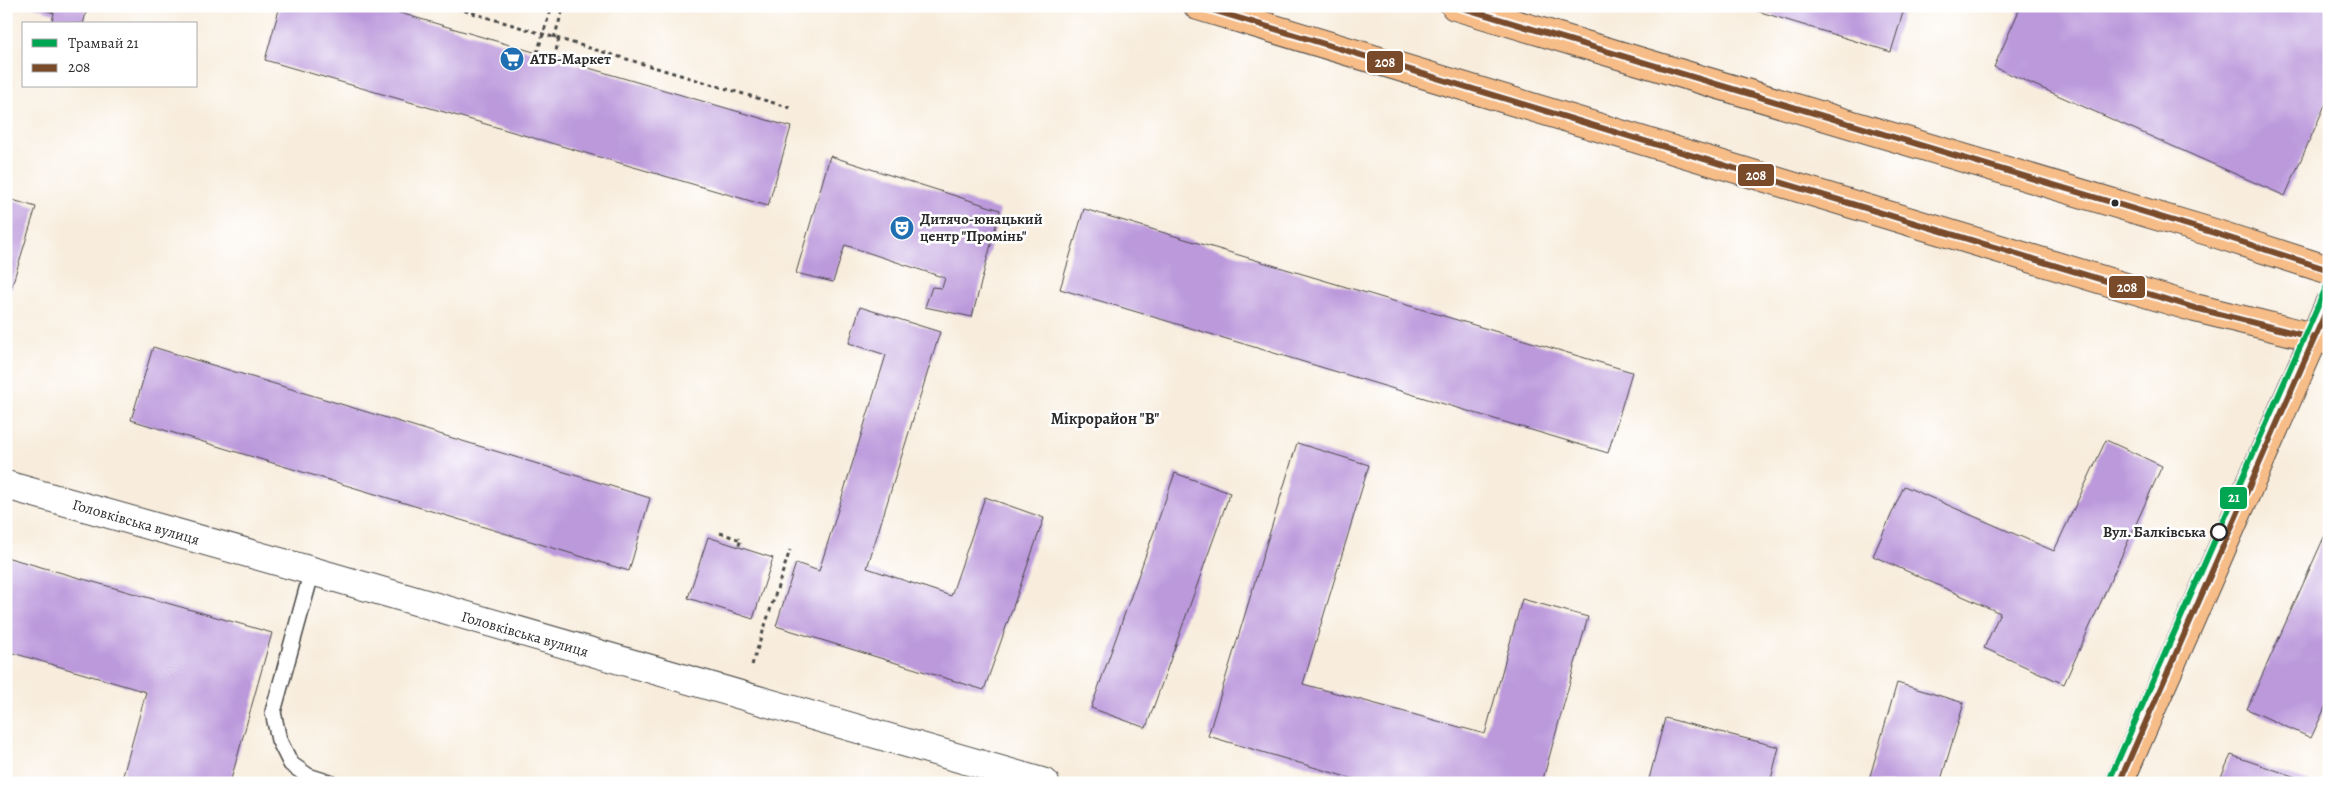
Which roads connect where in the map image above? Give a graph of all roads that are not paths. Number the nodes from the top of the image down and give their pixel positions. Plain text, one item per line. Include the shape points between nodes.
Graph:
1 (1198, 6) edge
2 (1455, 6) edge
3 (2329, 270) edge
4 (2329, 304) edge
5 (2322, 339) edge
6 (6, 485) edge
7 (312, 571) junction
8 (330, 783) edge
9 (1044, 783) edge
10 (2119, 783) edge

1 - 5 main road via 2195,308
2 - 3 main road
4 - 5 main road
5 - 10 main road
6 - 7 street, Головківська вулиця
7 - 8 lane via 273,712 279,740 291,764 308,776
7 - 9 street, Головківська вулиця

